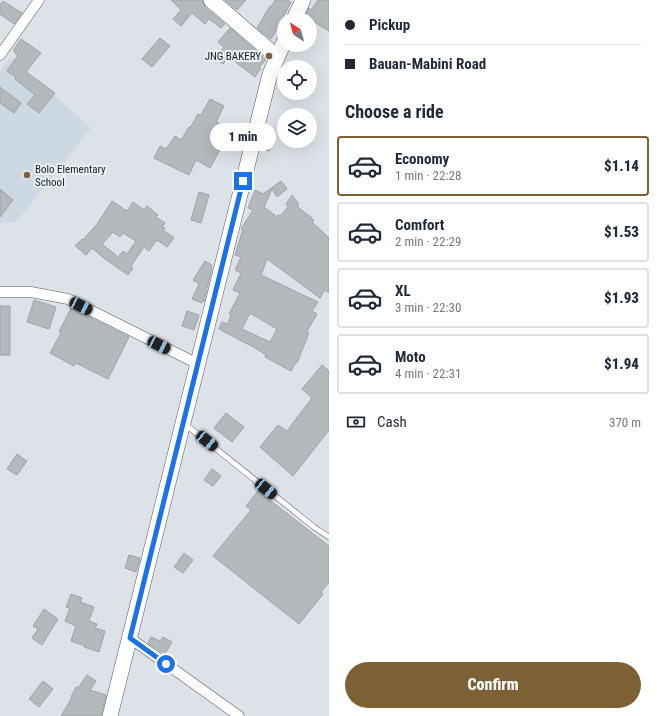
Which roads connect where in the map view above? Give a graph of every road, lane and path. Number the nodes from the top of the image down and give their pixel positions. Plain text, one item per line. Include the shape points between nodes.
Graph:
1 (39, 0) edge
2 (211, 0) edge
3 (303, 0) edge
4 (297, 12) edge
5 (279, 52) edge
6 (0, 55) edge
7 (277, 57) junction
8 (0, 292) edge
9 (198, 364) junction
10 (183, 422) junction
11 (329, 537) edge
12 (130, 638) junction
13 (110, 716) edge
14 (239, 716) edge

1 - 6 street
2 - 7 main road
3 - 4 main road
5 - 7 main road
7 - 9 main road via 270,74
8 - 9 street via 31,292 68,299
9 - 10 main road
10 - 11 lane
10 - 12 main road
12 - 13 main road
12 - 14 street

